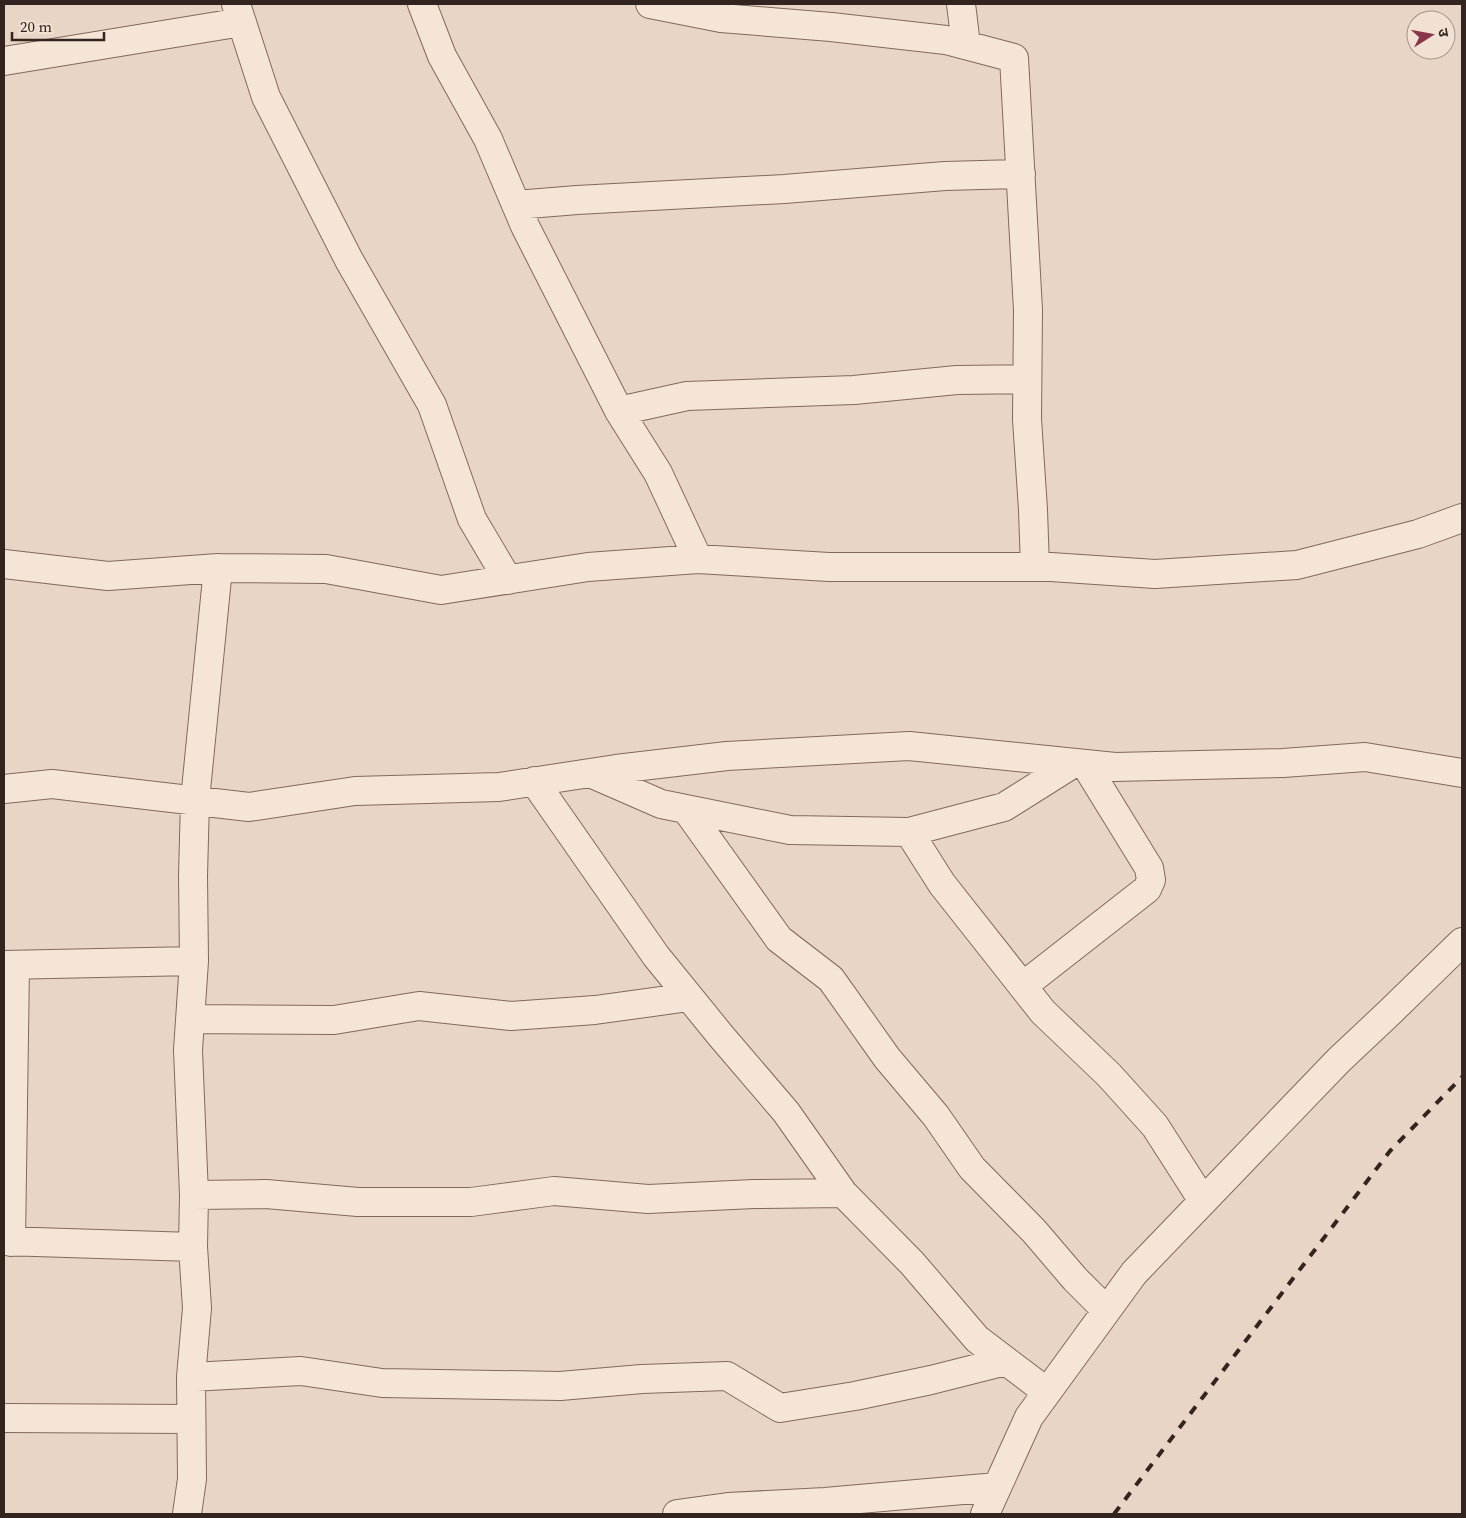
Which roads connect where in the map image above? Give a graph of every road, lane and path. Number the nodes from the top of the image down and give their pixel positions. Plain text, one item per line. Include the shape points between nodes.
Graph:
1 (422, 4) edge
2 (653, 4) edge
3 (961, 4) edge
4 (239, 13) edge
5 (966, 45) junction
6 (4, 61) edge
7 (1021, 174) junction
8 (516, 205) junction
9 (1027, 379) junction
10 (620, 411) junction
11 (1462, 518) edge
12 (698, 560) junction
13 (4, 564) edge
14 (1035, 567) junction
15 (218, 568) junction
16 (508, 580) junction
17 (1079, 763) junction
18 (590, 773) junction
19 (1462, 773) edge
20 (534, 781) junction
21 (4, 788) edge
22 (195, 800) junction
23 (686, 809) junction
24 (909, 832) junction
25 (1462, 942) edge
26 (194, 961) junction
27 (9, 966) edge
28 (1023, 986) junction
29 (689, 997) junction
30 (191, 1019) junction
31 (8, 1134) edge
32 (843, 1193) junction
33 (194, 1195) junction
34 (1203, 1201) junction
35 (8, 1242) edge
36 (193, 1247) junction
37 (1106, 1310) junction
38 (1006, 1361) junction
39 (191, 1377) junction
40 (1047, 1392) junction
41 (4, 1418) edge
42 (191, 1419) junction
43 (997, 1487) junction
44 (187, 1514) edge
45 (677, 1514) edge
46 (985, 1514) edge

1 - 8 street via 442,56 488,139
2 - 5 street via 722,18 831,27
3 - 5 street
4 - 6 street
4 - 16 street via 266,97 349,260 432,405 472,519
5 - 7 street via 1014,58
7 - 8 street via 944,176
7 - 9 street via 1028,310
8 - 10 street
9 - 10 street via 687,396
9 - 14 street via 1026,419
10 - 12 street via 658,474
11 - 14 street via 1418,534 1297,565 1155,574
12 - 14 street via 829,567
12 - 16 street via 588,567
13 - 15 street via 108,576
15 - 16 street via 326,569 441,590
15 - 22 street
17 - 18 street via 909,746 726,756
17 - 19 street via 1115,767 1283,763 1365,757
17 - 24 street via 1004,807
17 - 28 street via 1149,868 1150,880 1147,889
18 - 20 street
18 - 23 street via 660,804
20 - 22 street via 499,787 355,791 249,807
20 - 29 street via 656,956
21 - 22 street via 52,784
22 - 26 street via 192,876
23 - 24 street via 790,830
23 - 37 street via 779,939 831,979 972,1168
24 - 28 street via 942,884
25 - 34 street via 1339,1060
26 - 27 street
26 - 30 street
27 - 31 street
28 - 34 street via 1043,1012 1109,1075 1155,1126
29 - 30 street via 595,1010 511,1016 420,1006 334,1020
29 - 32 street via 786,1112
30 - 33 street via 188,1050
31 - 35 street
32 - 33 street via 648,1199 554,1191 471,1202 358,1202 266,1194
32 - 38 street via 912,1263 976,1339
33 - 36 street
34 - 37 street via 1134,1273
35 - 36 street
36 - 39 street via 197,1308
37 - 40 street
38 - 39 street via 855,1396 780,1408 727,1376 560,1386 382,1383 301,1370
38 - 40 street
39 - 42 street
40 - 43 street via 1029,1417
41 - 42 street
42 - 44 street via 192,1480
43 - 45 street via 728,1507
43 - 46 street

